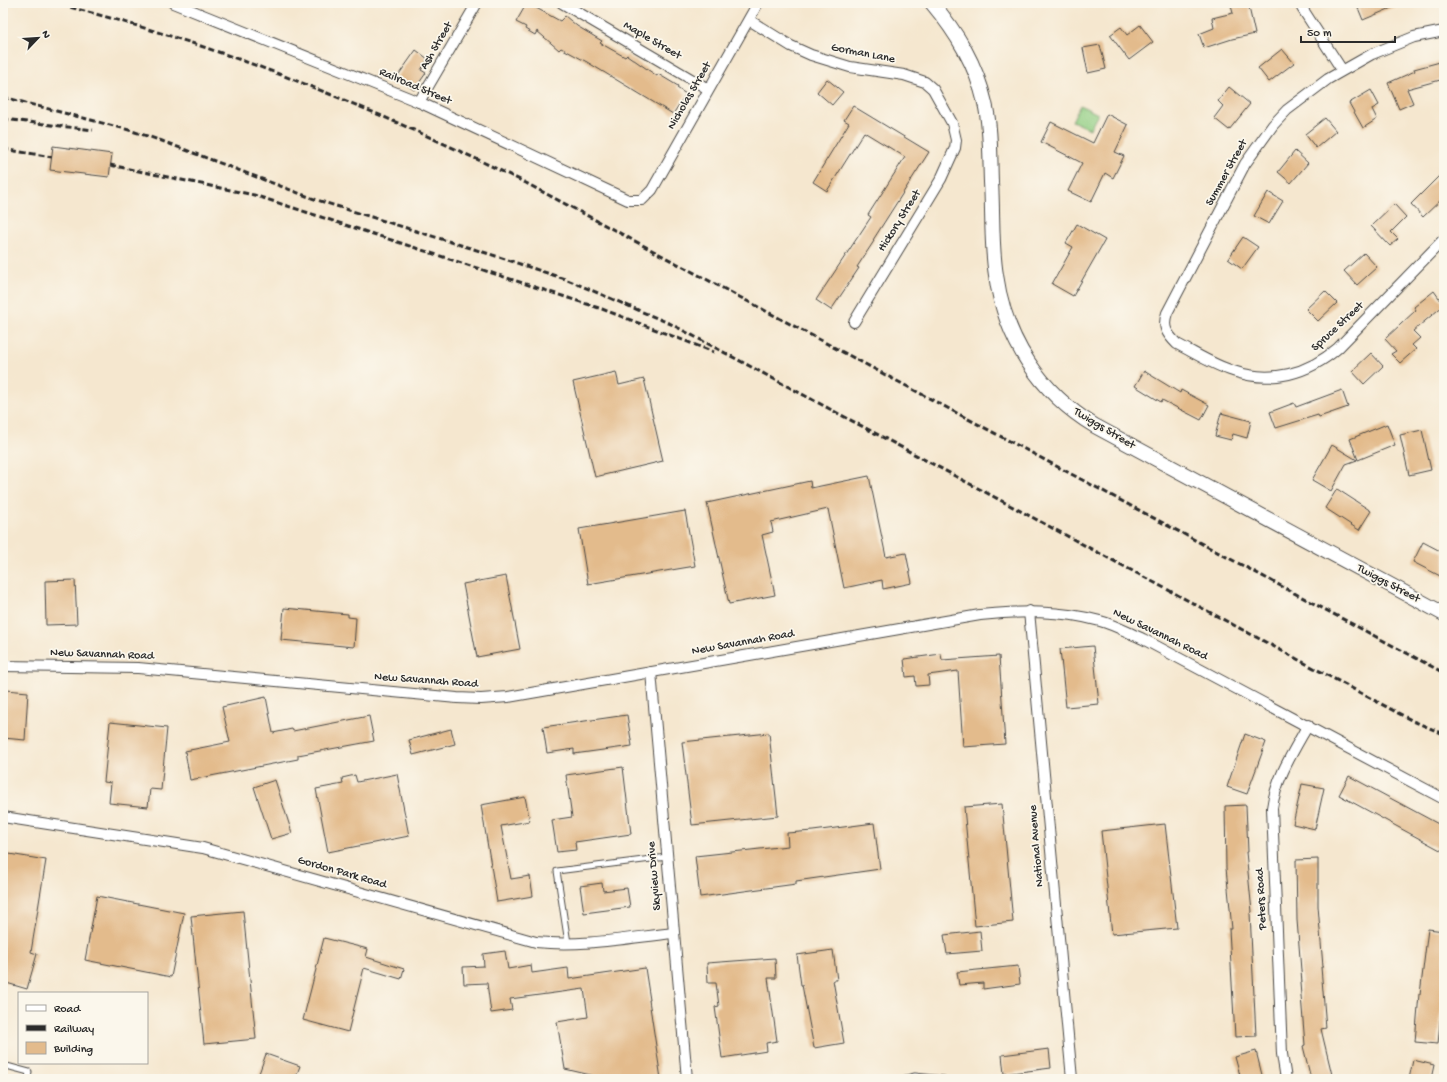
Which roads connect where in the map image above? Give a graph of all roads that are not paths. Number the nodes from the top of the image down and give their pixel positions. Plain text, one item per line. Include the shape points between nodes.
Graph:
1 (173, 3) edge
2 (477, 3) edge
3 (562, 3) edge
4 (758, 3) edge
5 (932, 3) edge
6 (1302, 8) dead end
7 (749, 20) junction
8 (1444, 30) edge
9 (1342, 70) junction
10 (708, 89) junction
11 (419, 102) junction
12 (954, 130) joint
13 (642, 200) joint
14 (1444, 239) edge
15 (854, 322) dead end
16 (1165, 328) joint
17 (1029, 611) junction
18 (1444, 614) edge
19 (3, 666) edge
20 (651, 672) junction
21 (1308, 726) junction
22 (1444, 799) edge
23 (3, 817) edge
24 (667, 858) junction
25 (673, 933) junction
26 (568, 943) junction
27 (3, 1065) edge
28 (28, 1079) edge
29 (687, 1079) edge
30 (902, 1079) edge
31 (944, 1079) edge
32 (1072, 1079) edge
33 (1286, 1079) edge

1 - 11 street, Railroad Street
2 - 11 street, Ash Street
3 - 10 street, Maple Street
4 - 7 street, Nicholas Street
5 - 18 main road, Twiggs Street via 963,46 974,68 985,104 998,289 1012,334 1039,378 1057,398 1082,419
6 - 9 street
7 - 10 street, Nicholas Street
7 - 12 street, Gorman Lane via 811,55 850,67 913,77 925,82 933,89 950,116
8 - 9 street, Summer Street via 1396,43
9 - 16 street, Summer Street via 1287,110 1259,143 1245,164 1166,312
10 - 13 street, Nicholas Street via 652,190
11 - 13 street, Railroad Street via 628,200
12 - 15 street, Hickory Street via 955,148 941,179
14 - 16 street, Spruce Street via 1338,348 1323,360 1299,372 1274,376 1232,371 1178,344
17 - 20 street, New Savannah Road via 980,615
17 - 21 street, New Savannah Road via 1082,616 1120,629 1177,656
17 - 32 street, National Avenue
19 - 20 street, New Savannah Road via 138,668 481,699 508,697
20 - 24 street, Skyview Drive
21 - 22 street, New Savannah Road
21 - 33 street, Peters Road via 1281,774 1272,808 1282,1054
23 - 26 street, Gordon Park Road via 203,848 518,937 552,944
24 - 25 street, Skyview Drive
24 - 26 lane via 557,871
25 - 26 street, Gordon Park Road
25 - 29 street, Skyview Drive
27 - 28 lane via 29,1072
30 - 31 lane via 915,1076

